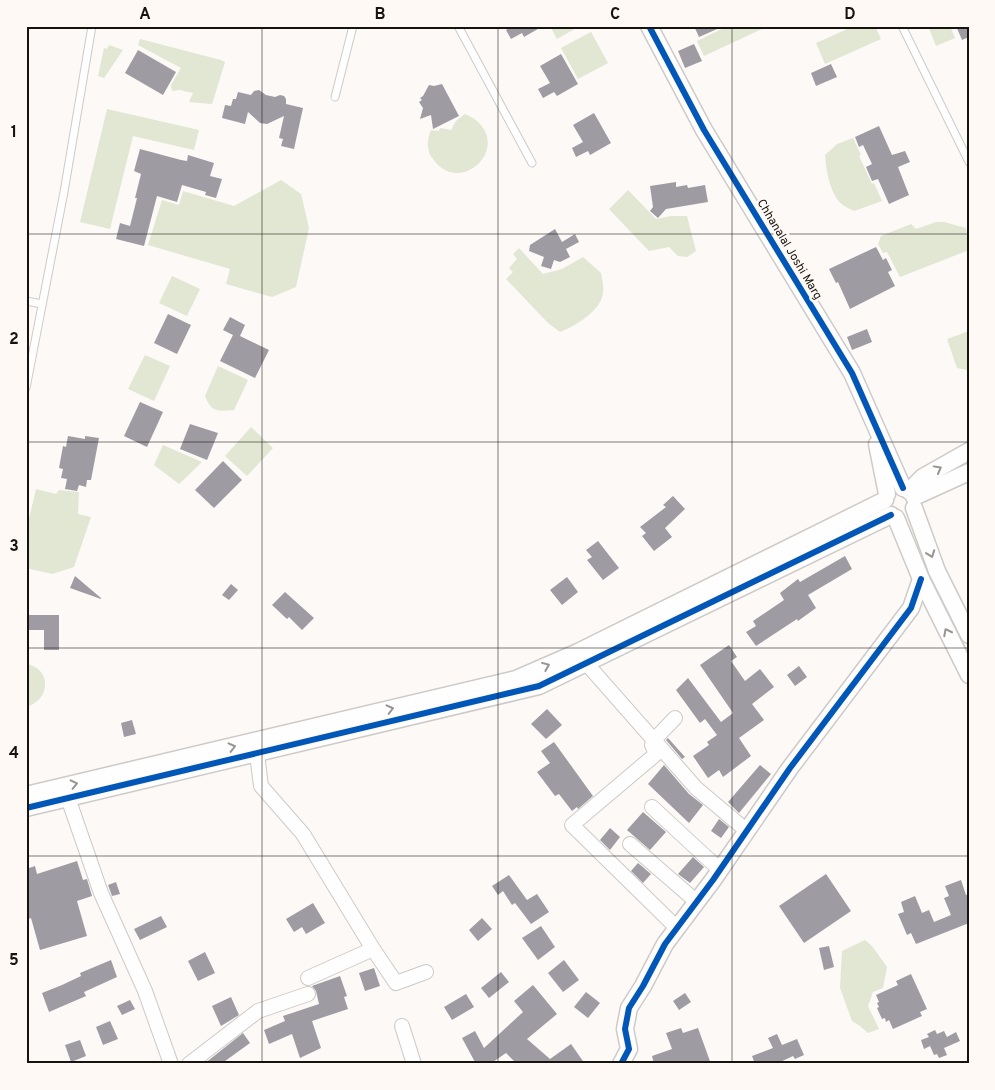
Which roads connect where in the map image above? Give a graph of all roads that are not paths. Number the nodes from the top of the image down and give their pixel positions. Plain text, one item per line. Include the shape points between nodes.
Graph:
1 (92, 26) edge
2 (353, 26) edge
3 (458, 26) edge
4 (649, 26) edge
5 (902, 26) edge
6 (335, 98) dead end
7 (969, 162) edge
8 (532, 163) dead end
9 (26, 301) edge
10 (42, 304) junction
11 (26, 388) edge
12 (877, 432) junction
13 (969, 451) edge
14 (969, 472) edge
15 (910, 496) junction
16 (886, 497) junction
17 (894, 516) junction
18 (920, 579) junction
19 (969, 634) edge
20 (583, 658) junction
21 (969, 675) edge
22 (675, 718) dead end
23 (654, 740) junction
24 (257, 754) junction
25 (26, 795) edge
26 (68, 798) junction
27 (652, 807) dead end
28 (26, 808) edge
29 (747, 831) junction
30 (630, 844) dead end
31 (720, 870) junction
32 (696, 902) junction
33 (677, 928) junction
34 (372, 949) junction
35 (426, 972) dead end
36 (308, 978) dead end
37 (308, 994) dead end
38 (402, 1026) dead end
39 (171, 1064) edge
40 (189, 1064) edge
41 (414, 1064) edge
42 (621, 1064) edge

1 - 10 lane
2 - 6 lane
3 - 8 lane
4 - 12 street, Chhanalal Joshi Marg via 704,130 852,373
5 - 7 lane
9 - 10 lane
10 - 11 lane
12 - 15 street, Chhanalal Joshi Marg
12 - 16 street, Chhanalal Joshi Marg
15 -> 13 street via 923,477
14 - 15 street
15 - 16 street via 894,488
15 - 17 street via 907,516
15 -> 19 street, Chhanalal Joshi Marg via 937,572
16 - 17 street via 886,509
16 - 20 street
17 - 18 street
17 - 20 street
21 -> 18 street
18 - 29 street via 911,608 790,768
20 - 23 street
20 - 24 street via 539,686
25 -> 20 street via 516,678
22 - 23 street
23 - 29 street via 696,788
23 - 33 street via 652,745 656,754 572,824
24 - 26 street
24 - 34 street via 261,786 303,834
26 - 28 street
26 - 39 street via 102,893
27 - 31 street
29 - 31 street
30 - 32 street
31 - 32 street
32 - 33 street
33 - 42 street via 629,1008 625,1029 629,1049
34 - 35 street via 396,983
34 - 36 street
37 - 40 street via 258,1011
38 - 41 street

